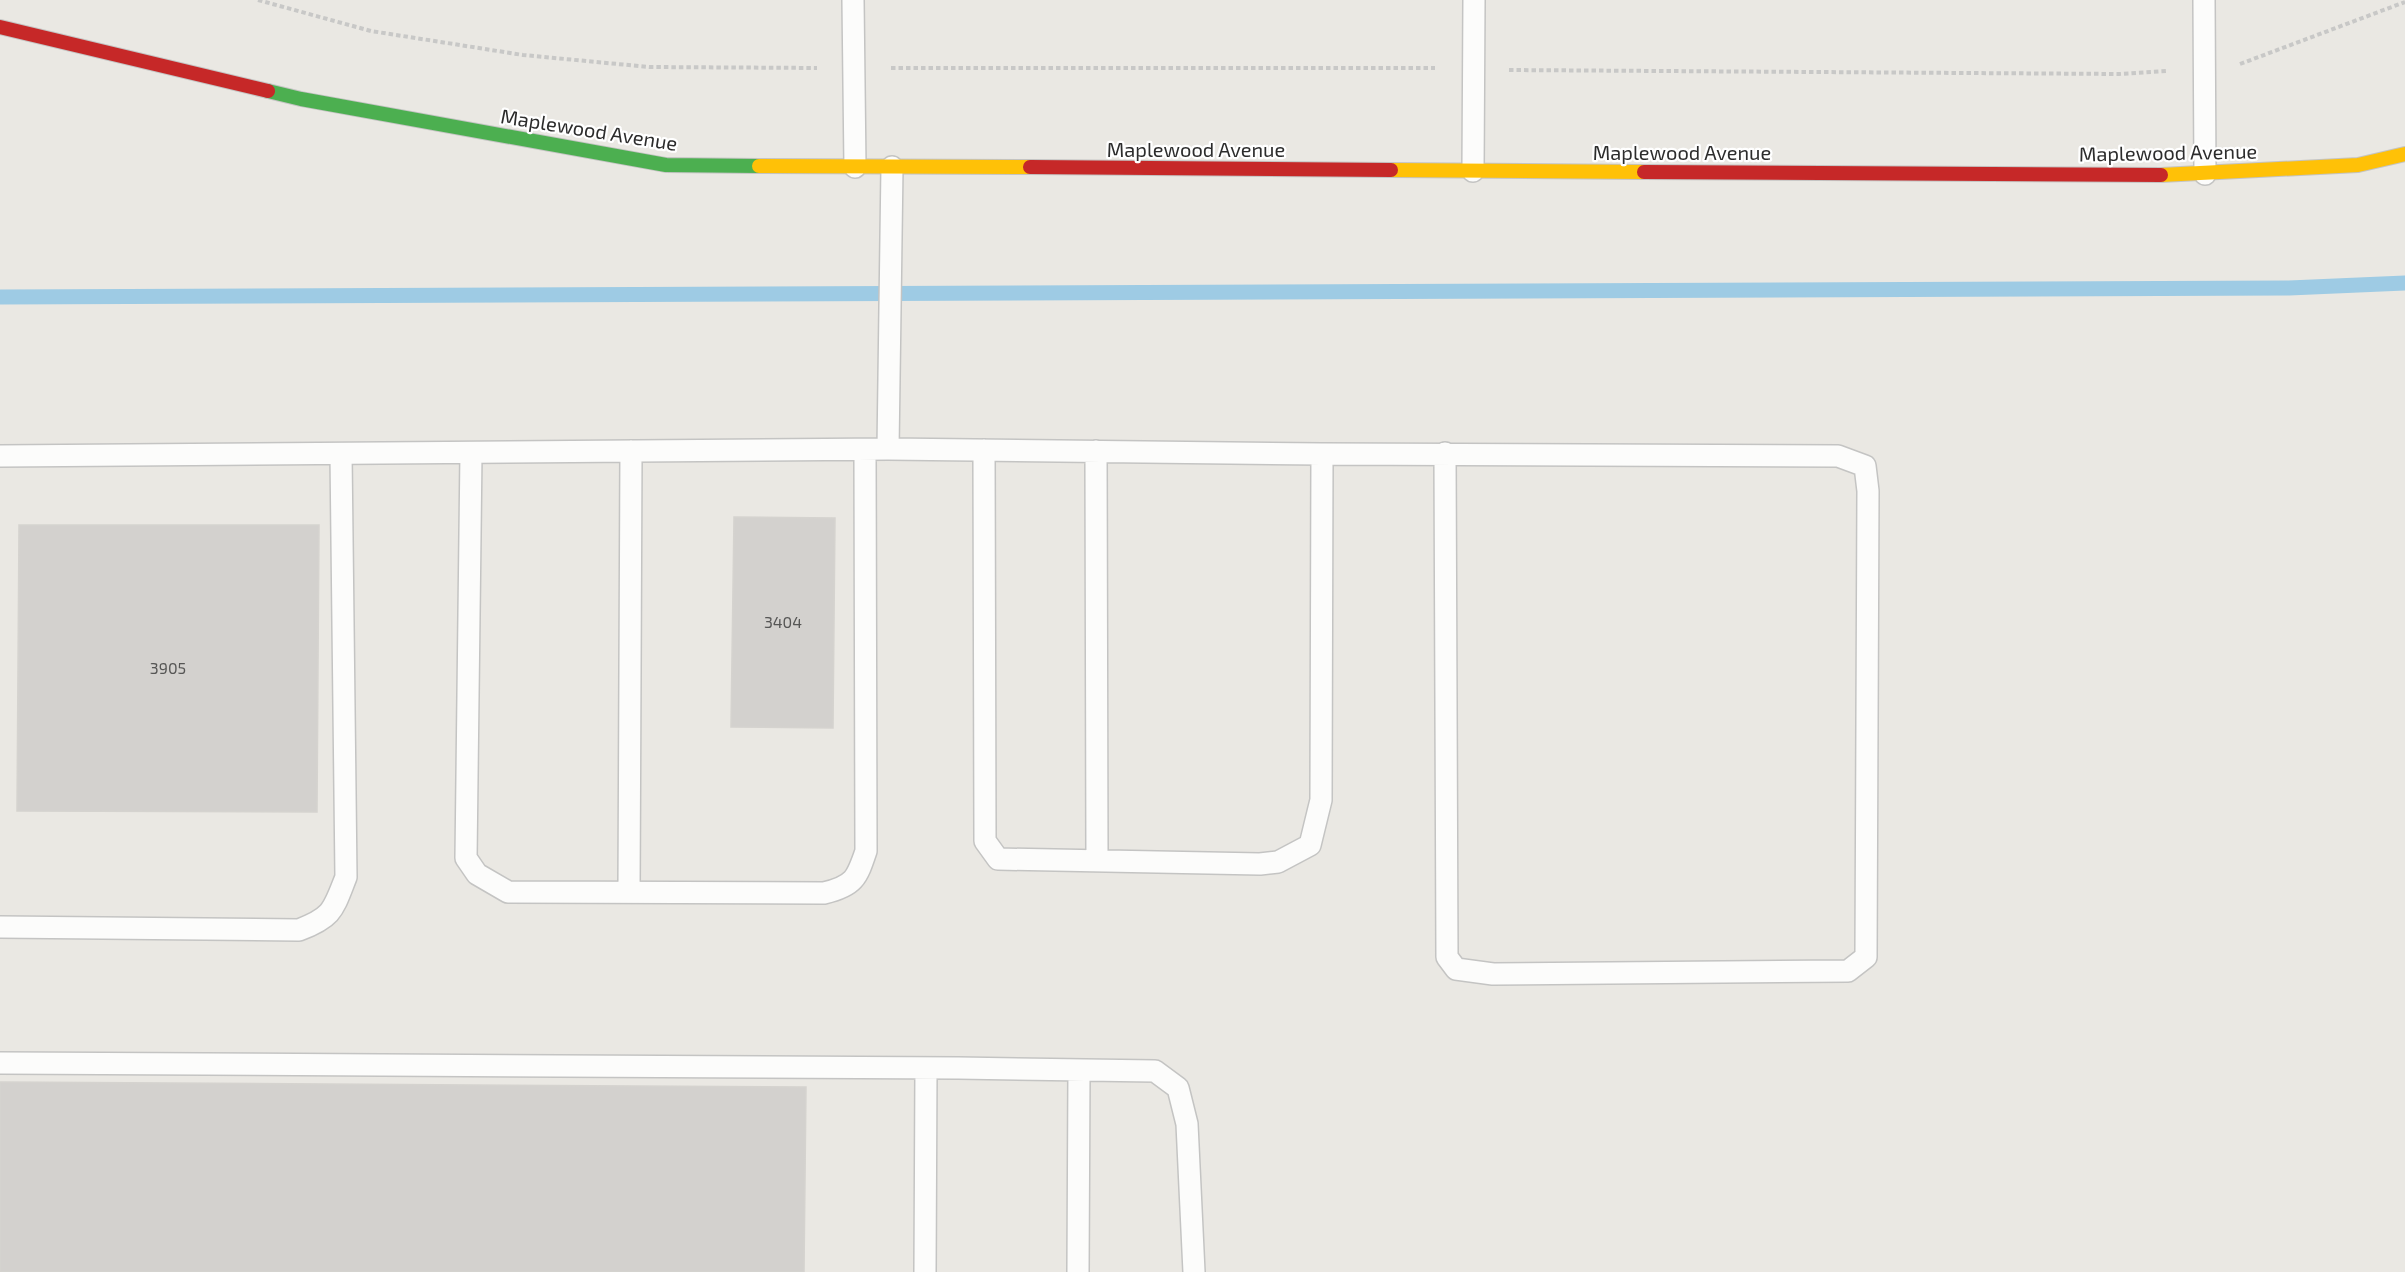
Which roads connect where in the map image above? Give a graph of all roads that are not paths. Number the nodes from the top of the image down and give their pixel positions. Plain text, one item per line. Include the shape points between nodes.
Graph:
1 (854, 0) edge
2 (1474, 0) edge
3 (2204, 0) edge
4 (0, 27) edge
5 (2405, 154) edge
6 (855, 167) junction
7 (892, 167) junction
8 (1473, 171) junction
9 (2205, 174) junction
10 (888, 449) junction
11 (865, 450) junction
12 (984, 450) junction
13 (1096, 451) junction
14 (631, 452) junction
15 (471, 453) junction
16 (1445, 453) junction
17 (341, 454) junction
18 (1322, 454) junction
19 (0, 456) edge
20 (1097, 861) junction
21 (629, 891) junction
22 (0, 927) edge
23 (0, 1063) edge
24 (926, 1068) junction
25 (1079, 1070) junction
26 (925, 1272) edge
27 (1078, 1272) edge
28 (1194, 1272) edge

1 - 6 lane
2 - 8 lane
3 - 9 lane
4 - 6 street, Maplewood Avenue via 300,99 666,165
5 - 9 street, Maplewood Avenue via 2358,165
6 - 7 street, Maplewood Avenue
7 - 8 street, Maplewood Avenue
7 - 10 lane
8 - 9 street, Maplewood Avenue
10 - 11 lane
10 - 12 lane
11 - 14 lane
11 - 21 lane via 866,851 857,877 842,889 824,893
12 - 13 lane
12 - 20 lane via 985,841 998,859
13 - 18 lane
13 - 20 lane
14 - 15 lane
14 - 21 lane
15 - 17 lane
15 - 21 lane via 466,858 477,874 508,891
16 - 16 lane via 1838,456 1865,466 1866,957 1848,970 1493,974 1456,969 1447,957
16 - 18 lane
17 - 19 lane
17 - 22 lane via 346,877 335,905 321,921 299,930
18 - 20 lane via 1321,800 1310,845 1278,862 1260,864
23 - 24 lane
24 - 25 lane
24 - 26 lane
25 - 27 lane
25 - 28 lane via 1155,1071 1178,1088 1187,1124

